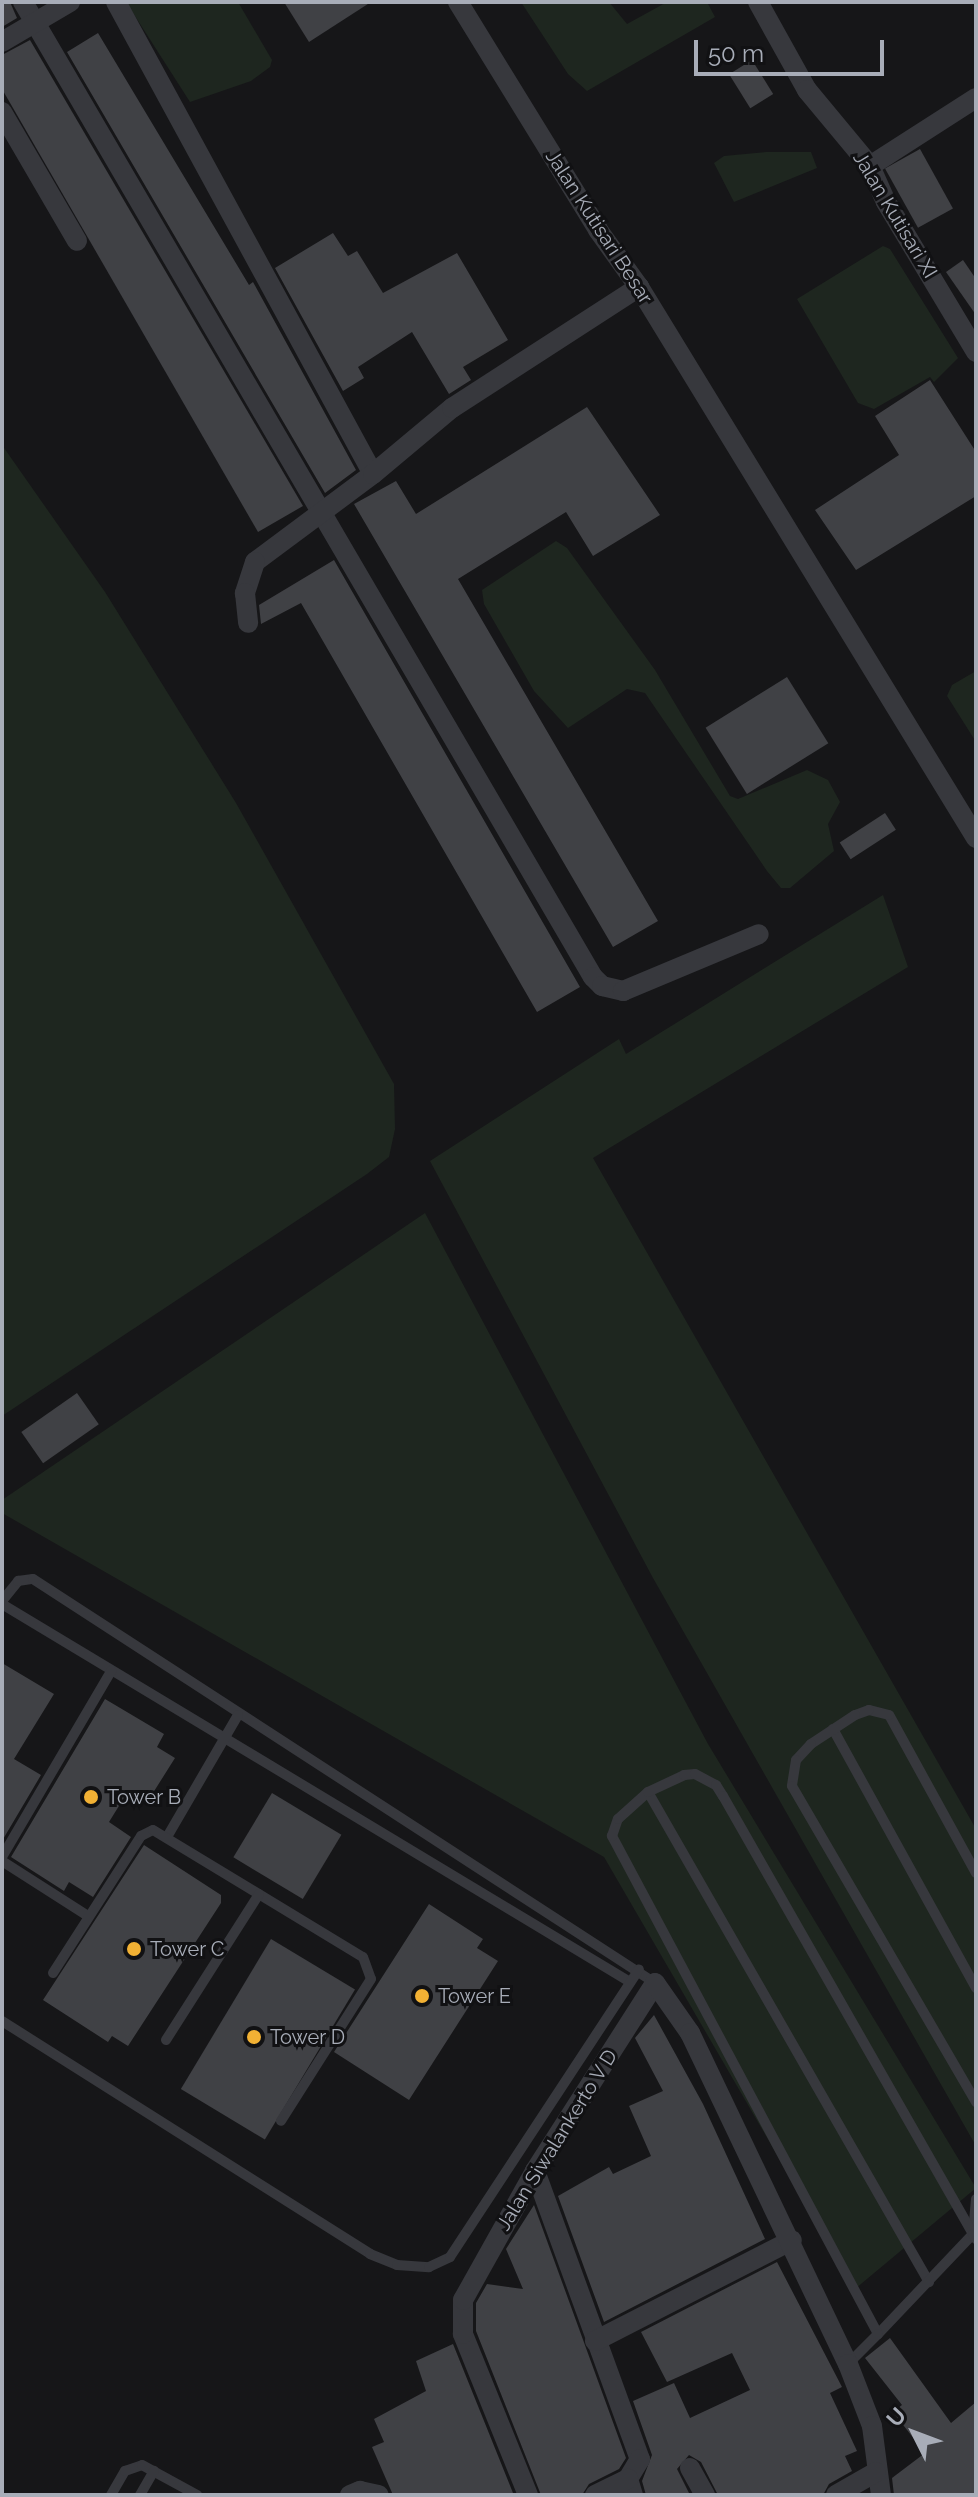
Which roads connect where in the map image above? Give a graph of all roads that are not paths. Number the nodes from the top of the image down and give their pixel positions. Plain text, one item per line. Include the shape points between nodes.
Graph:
1 (23, 2) edge
2 (70, 2) edge
3 (116, 2) edge
4 (458, 2) edge
5 (758, 2) edge
6 (34, 21) junction
7 (2, 42) edge
8 (976, 98) edge
9 (2, 112) edge
10 (870, 166) junction
11 (77, 241) dead end
12 (639, 287) junction
13 (976, 352) edge
14 (373, 474) junction
15 (322, 514) junction
16 (248, 623) dead end
17 (976, 838) edge
18 (759, 934) dead end
19 (2, 1602) edge
20 (111, 1671) junction
21 (238, 1715) junction
22 (833, 1729) junction
23 (223, 1739) junction
24 (648, 1792) junction
25 (167, 1837) junction
26 (2, 1859) edge
27 (976, 1873) edge
28 (259, 1894) junction
29 (88, 1916) junction
30 (639, 1969) junction
31 (53, 1973) dead end
32 (630, 1982) junction
33 (655, 1983) junction
34 (976, 1988) edge
35 (2, 2021) edge
36 (166, 2040) dead end
37 (976, 2102) edge
38 (281, 2121) dead end
39 (535, 2171) junction
40 (976, 2199) edge
41 (974, 2237) edge
42 (792, 2240) junction
43 (929, 2282) junction
44 (878, 2334) junction
45 (595, 2341) junction
46 (848, 2364) junction
47 (690, 2468) dead end
48 (154, 2471) junction
49 (876, 2472) junction
50 (631, 2487) edge
51 (111, 2495) edge
52 (140, 2495) edge
53 (197, 2495) edge
54 (350, 2495) edge
55 (379, 2495) edge
56 (528, 2495) edge
57 (595, 2495) edge
58 (705, 2495) edge
59 (836, 2495) edge
60 (881, 2495) edge

1 - 6 street
2 - 6 street
3 - 14 street
4 - 12 street, Jalan Kutisari Besar via 598,230
5 - 10 street, Jalan Kutisari XI via 807,90
6 - 7 street
6 - 15 street
8 - 10 street
9 - 11 street
10 - 13 street, Jalan Kutisari XI
12 - 14 street via 452,408
12 - 17 street, Jalan Kutisari Besar
14 - 15 street
15 - 16 street via 255,562 245,593
15 - 18 street via 602,986 623,991
19 - 20 lane
19 - 21 lane via 18,1581 33,1579
20 - 23 lane
20 - 26 lane
21 - 23 lane
21 - 30 lane
22 - 27 lane via 869,1710 889,1715
22 - 34 lane
22 - 37 lane via 796,1760 792,1786
23 - 25 lane
23 - 32 lane
24 - 41 lane via 684,1775 695,1774 716,1785
24 - 43 lane
24 - 44 lane via 618,1819 612,1836
25 - 28 lane
25 - 29 lane via 153,1830 141,1836
26 - 29 lane
28 - 36 lane
28 - 38 lane via 363,1957 371,1979
29 - 31 lane
30 - 32 lane
30 - 33 lane
32 - 35 lane via 450,2257 429,2267 397,2265 370,2254
33 - 39 street, Jalan Siwalankerto V D
33 - 42 street via 690,2033
39 - 45 street
39 - 56 street, Jalan Siwalankerto V D via 463,2300 463,2334
40 - 41 lane
41 - 43 lane
42 - 45 street
42 - 46 street
43 - 44 lane
44 - 46 lane
45 - 50 street via 640,2459
46 - 49 street via 870,2418
47 - 58 street
48 - 51 lane via 133,2466
48 - 52 lane
48 - 53 lane
49 - 59 street
49 - 60 street
50 - 57 street
54 - 55 street

